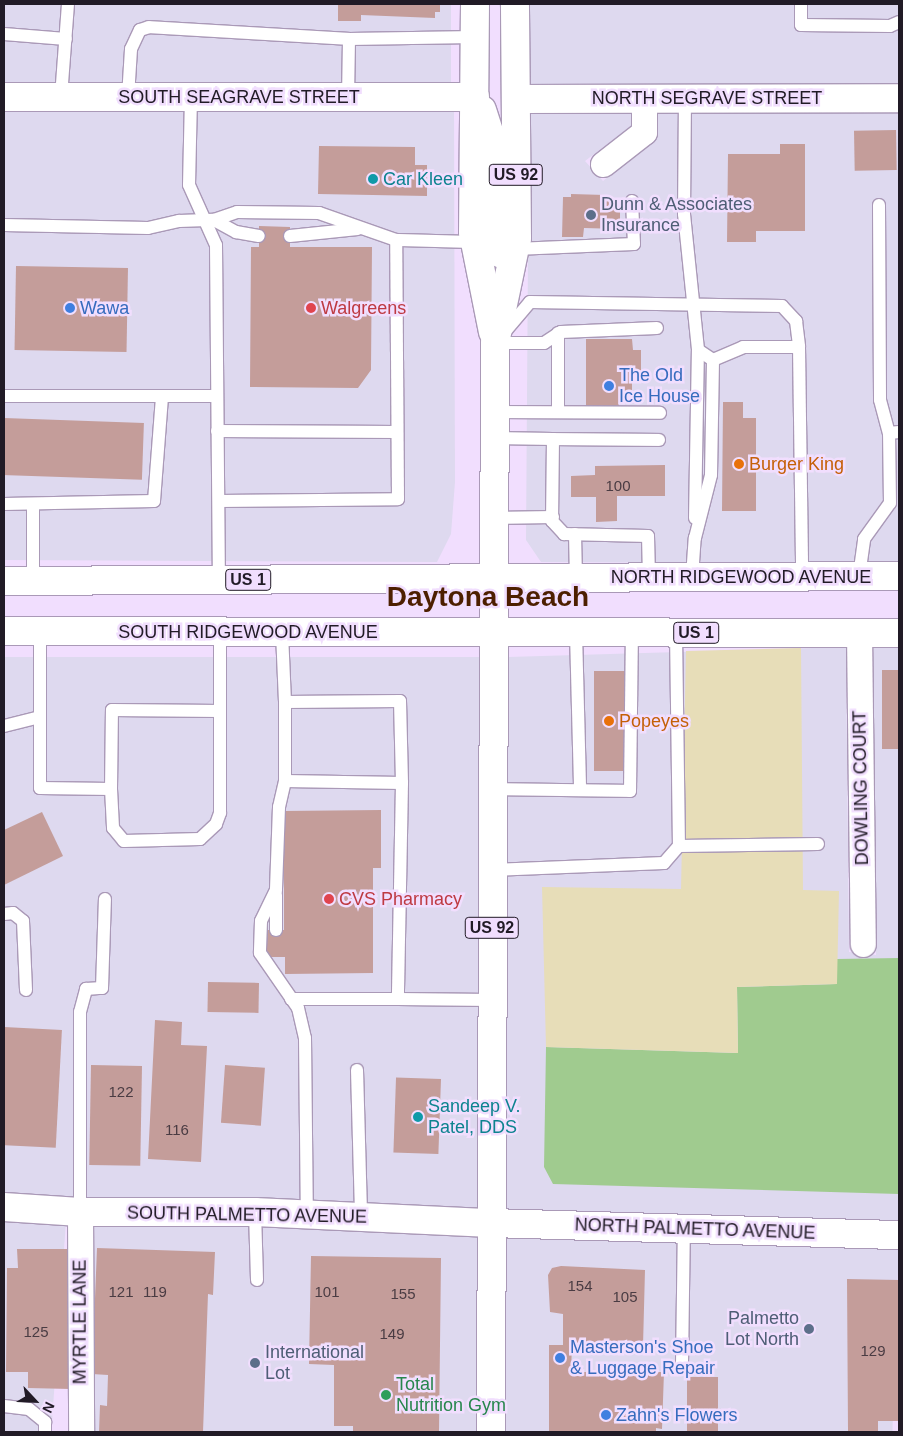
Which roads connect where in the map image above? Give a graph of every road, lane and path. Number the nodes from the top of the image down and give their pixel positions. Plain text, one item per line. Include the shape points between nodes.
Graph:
1 (68, 4) edge
2 (475, 4) edge
3 (496, 4) edge
4 (515, 4) edge
5 (801, 4) edge
6 (899, 22) edge
7 (4, 34) edge
8 (475, 37) junction
9 (66, 38) junction
10 (348, 39) junction
11 (4, 97) edge
12 (62, 97) junction
13 (128, 97) junction
14 (191, 97) junction
15 (348, 97) junction
16 (475, 97) junction
17 (644, 98) junction
18 (685, 98) junction
19 (899, 98) edge
20 (516, 99) junction
21 (603, 164) dead end
22 (632, 200) dead end
23 (879, 205) dead end
24 (209, 220) junction
25 (4, 226) edge
26 (363, 228) junction
27 (259, 236) dead end
28 (290, 236) dead end
29 (396, 240) junction
30 (475, 242) junction
31 (512, 262) junction
32 (694, 303) junction
33 (657, 328) dead end
34 (558, 333) junction
35 (495, 343) junction
36 (799, 347) junction
37 (698, 350) junction
38 (713, 360) junction
39 (4, 396) edge
40 (162, 396) junction
41 (217, 396) junction
42 (558, 412) junction
43 (660, 413) dead end
44 (494, 425) junction
45 (217, 431) junction
46 (397, 432) junction
47 (894, 432) edge
48 (553, 439) junction
49 (659, 440) dead end
50 (219, 501) junction
51 (4, 504) edge
52 (33, 504) junction
53 (553, 517) junction
54 (493, 518) junction
55 (575, 534) junction
56 (695, 538) junction
57 (802, 576) junction
58 (859, 576) junction
59 (899, 576) edge
60 (649, 577) junction
61 (692, 577) junction
62 (576, 578) junction
63 (493, 579) junction
64 (218, 580) junction
65 (33, 581) junction
66 (4, 582) edge
67 (4, 631) edge
68 (40, 631) junction
69 (220, 632) junction
70 (282, 633) junction
71 (492, 633) junction
72 (676, 633) junction
73 (859, 633) junction
74 (899, 633) edge
75 (576, 634) junction
76 (632, 634) junction
77 (285, 702) junction
78 (220, 711) junction
79 (40, 717) junction
80 (4, 726) edge
81 (285, 781) junction
82 (402, 783) junction
83 (492, 788) junction
84 (111, 789) junction
85 (580, 790) junction
86 (818, 844) dead end
87 (680, 846) junction
88 (492, 870) junction
89 (276, 890) junction
90 (104, 899) dead end
91 (4, 914) edge
92 (276, 930) dead end
93 (863, 944) dead end
94 (276, 957) dead end
95 (275, 976) junction
96 (26, 990) dead end
97 (291, 999) junction
98 (398, 999) junction
99 (492, 1000) junction
100 (357, 1070) dead end
101 (4, 1207) edge
102 (80, 1212) junction
103 (255, 1212) junction
104 (307, 1215) junction
105 (361, 1217) junction
106 (491, 1223) junction
107 (684, 1228) junction
108 (899, 1235) edge
109 (257, 1280) dead end
110 (682, 1364) dead end
111 (4, 1406) edge
112 (45, 1432) edge
113 (81, 1432) edge
114 (492, 1432) edge

1 - 9 lane
2 - 8 main road, US 92
3 - 20 main road via 498,78 503,89
4 - 20 main road, US 92
5 - 6 lane via 801,25 890,26
7 - 9 lane
8 - 10 lane
8 - 16 main road, US 92
9 - 12 lane
10 - 13 lane via 149,27 140,30 131,50
10 - 15 lane
11 - 12 main road, SOUTH SEAGRAVE STREET
12 - 13 main road, SOUTH SEAGRAVE STREET
13 - 14 main road, SOUTH SEAGRAVE STREET
14 - 15 main road, SOUTH SEAGRAVE STREET
14 - 24 lane via 189,186
15 - 16 main road, SOUTH SEAGRAVE STREET
16 - 30 main road, US 92
16 - 31 main road via 493,144 499,248
17 - 18 main road, NORTH SEGRAVE STREET
17 - 20 main road, NORTH SEGRAVE STREET
17 - 21 street via 644,132
18 - 19 main road, NORTH SEGRAVE STREET
18 - 32 lane via 684,214
20 - 31 main road, US 92
22 - 31 lane via 634,244
23 - 47 lane via 880,400
24 - 25 lane via 179,221 148,228
24 - 26 lane via 237,212 319,213
24 - 27 lane via 236,232
24 - 41 lane via 216,245
26 - 28 lane
26 - 29 lane
29 - 30 lane
29 - 46 lane
30 - 35 main road, US 92
31 - 35 main road, US 92
32 - 35 lane via 530,302
32 - 36 lane via 782,306 796,321
32 - 37 lane
33 - 34 lane
34 - 35 lane via 544,343
34 - 42 lane
35 - 44 main road, US 92
36 - 38 lane via 743,347
36 - 57 lane
37 - 38 lane
37 - 56 lane
38 - 56 lane via 711,475
39 - 40 lane
40 - 41 lane
40 - 52 lane via 154,501
41 - 45 lane
42 - 43 lane
42 - 44 lane
44 - 48 lane
44 - 54 main road, US 92
45 - 46 lane
45 - 50 lane
46 - 50 lane via 398,499
47 - 58 lane via 890,503 864,539
48 - 49 lane
48 - 53 lane
50 - 64 lane
51 - 52 lane
52 - 65 lane
53 - 54 lane
53 - 55 lane via 564,534
54 - 63 main road, US 92
55 - 60 lane via 648,536
55 - 62 lane
56 - 61 lane
57 - 58 main road, NORTH RIDGEWOOD AVENUE / US 1
57 - 61 main road, NORTH RIDGEWOOD AVENUE / US 1
58 - 59 main road, NORTH RIDGEWOOD AVENUE / US 1
60 - 61 main road, NORTH RIDGEWOOD AVENUE / US 1
60 - 62 main road, NORTH RIDGEWOOD AVENUE / US 1
62 - 63 main road, NORTH RIDGEWOOD AVENUE / US 1
63 - 64 main road, US 1
63 - 71 main road, US 92
64 - 65 main road, US 1
65 - 66 main road, US 1
67 - 68 main road, SOUTH RIDGEWOOD AVENUE / US 1
68 - 69 main road, SOUTH RIDGEWOOD AVENUE / US 1
68 - 79 lane
69 - 70 main road, SOUTH RIDGEWOOD AVENUE / US 1
69 - 78 lane
70 - 71 main road, SOUTH RIDGEWOOD AVENUE / US 1
70 - 77 lane
71 - 75 main road, US 1
71 - 83 main road, US 92
72 - 73 main road, US 1
72 - 76 main road, US 1
72 - 87 lane
73 - 74 main road, US 1
73 - 93 street, DOWLING COURT
75 - 76 main road, US 1
75 - 85 lane
76 - 85 lane via 630,791
77 - 81 lane
77 - 82 lane via 400,701
78 - 84 lane via 112,710
78 - 84 lane via 220,813 208,834 200,839 118,838 113,828
79 - 80 lane
79 - 84 lane via 40,788
81 - 82 lane
81 - 89 lane via 279,807
82 - 98 lane
83 - 85 lane
83 - 88 main road, US 92
86 - 87 lane
87 - 88 lane via 664,863
88 - 99 main road, US 92
89 - 92 lane
89 - 95 lane via 261,921 260,953
90 - 102 lane via 102,988 86,989 80,1012
91 - 96 lane via 13,913 23,921
94 - 95 lane
95 - 97 lane
97 - 98 lane
97 - 104 lane via 298,1008 305,1038
98 - 99 lane
99 - 106 main road, US 92
100 - 105 lane
101 - 102 main road, SOUTH PALMETTO AVENUE
102 - 103 main road, SOUTH PALMETTO AVENUE
102 - 113 street, MYRTLE LANE
103 - 104 main road, SOUTH PALMETTO AVENUE
103 - 109 lane
104 - 105 main road, SOUTH PALMETTO AVENUE
105 - 106 main road, SOUTH PALMETTO AVENUE
106 - 107 main road, NORTH PALMETTO AVENUE
106 - 114 main road, US 92
107 - 108 main road, NORTH PALMETTO AVENUE
107 - 110 lane
111 - 112 lane via 29,1409 45,1422

